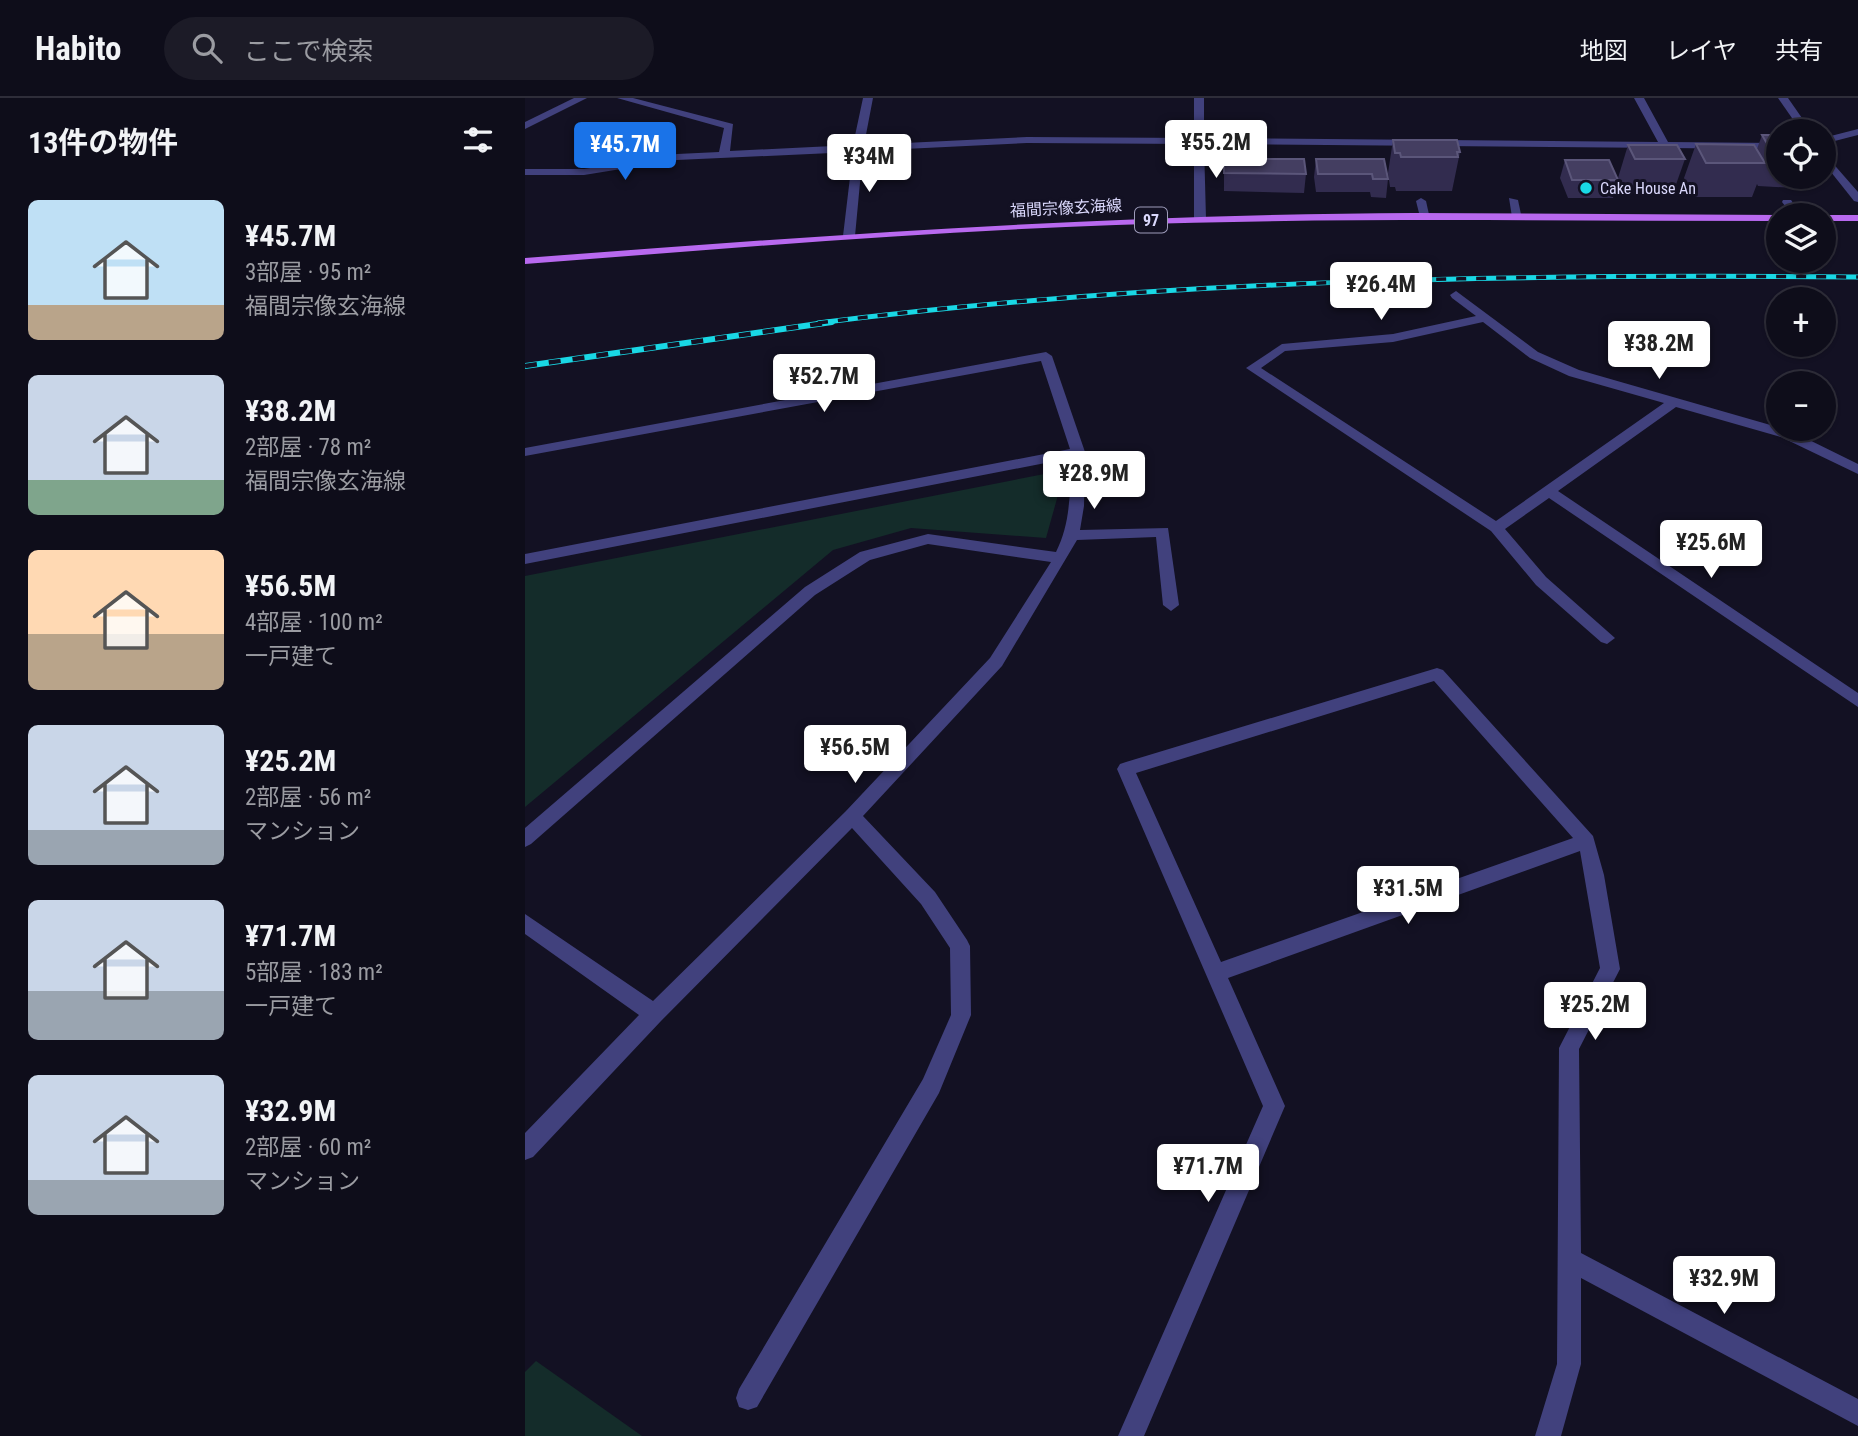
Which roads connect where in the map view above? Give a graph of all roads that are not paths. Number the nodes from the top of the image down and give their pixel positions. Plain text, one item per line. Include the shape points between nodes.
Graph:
1 (582, 98) edge
2 (622, 98) edge
3 (868, 98) edge
4 (1199, 98) edge
5 (1639, 98) edge
6 (1783, 98) edge
7 (1798, 119) edge
8 (525, 126) edge
9 (1858, 132) edge
10 (1836, 138) edge
11 (1201, 141) junction
12 (1664, 144) junction
13 (1766, 145) edge
14 (858, 148) junction
15 (724, 156) junction
16 (1836, 171) edge
17 (525, 172) edge
18 (1858, 199) edge
19 (1513, 200) dead end
20 (1422, 201) dead end
21 (1426, 217) junction
22 (1518, 217) junction
23 (1766, 218) edge
24 (1836, 218) edge
25 (1858, 218) edge
26 (1200, 219) junction
27 (849, 236) junction
28 (525, 261) edge
29 (1456, 295) dead end
30 (1484, 318) junction
31 (1673, 403) junction
32 (525, 452) edge
33 (1078, 452) junction
34 (1858, 470) edge
35 (1549, 491) junction
36 (1496, 528) junction
37 (1072, 535) junction
38 (1061, 558) junction
39 (525, 559) edge
40 (1171, 605) dead end
41 (1607, 638) dead end
42 (1858, 701) edge
43 (852, 816) junction
44 (525, 839) edge
45 (1587, 841) junction
46 (525, 923) edge
47 (1216, 973) junction
48 (654, 1014) junction
49 (525, 1149) edge
50 (1569, 1259) junction
51 (748, 1398) dead end
52 (1858, 1413) edge
53 (1131, 1436) edge
54 (1548, 1436) edge

1 - 8 street
2 - 15 street via 730,126
3 - 14 street
4 - 11 street
5 - 12 street
6 - 7 street
9 - 10 street
11 - 12 street
11 - 14 street via 1027,139
11 - 26 street
12 - 13 street
14 - 15 street
14 - 27 street
15 - 17 street via 584,172
16 - 18 street
19 - 22 street
20 - 21 street
21 - 22 main road, 福間宗像玄海線 / 97
21 - 26 main road, 福間宗像玄海線 / 97
22 - 23 main road, 福間宗像玄海線 / 97
24 - 25 main road
26 - 27 main road, 福間宗像玄海線 / 97
27 - 28 main road, 福間宗像玄海線 / 97
29 - 30 street
30 - 31 street via 1534,355 1574,373
30 - 36 street via 1392,338 1282,348 1252,368
31 - 34 street via 1786,434
31 - 35 street
32 - 33 street via 1046,356
33 - 37 street
33 - 39 street
35 - 36 street
35 - 42 street
36 - 41 street via 1541,581
37 - 38 street
37 - 40 street via 1163,532
38 - 43 street via 996,662
38 - 44 street via 928,539 865,555 810,591
43 - 48 street
43 - 51 street via 928,898 960,946 961,1015 931,1086
45 - 47 street
45 - 47 street via 1437,674 1126,769
45 - 50 street via 1610,969 1569,1048
46 - 48 street
47 - 53 street via 1275,1106
48 - 49 street
50 - 52 street
50 - 54 street via 1569,1364

